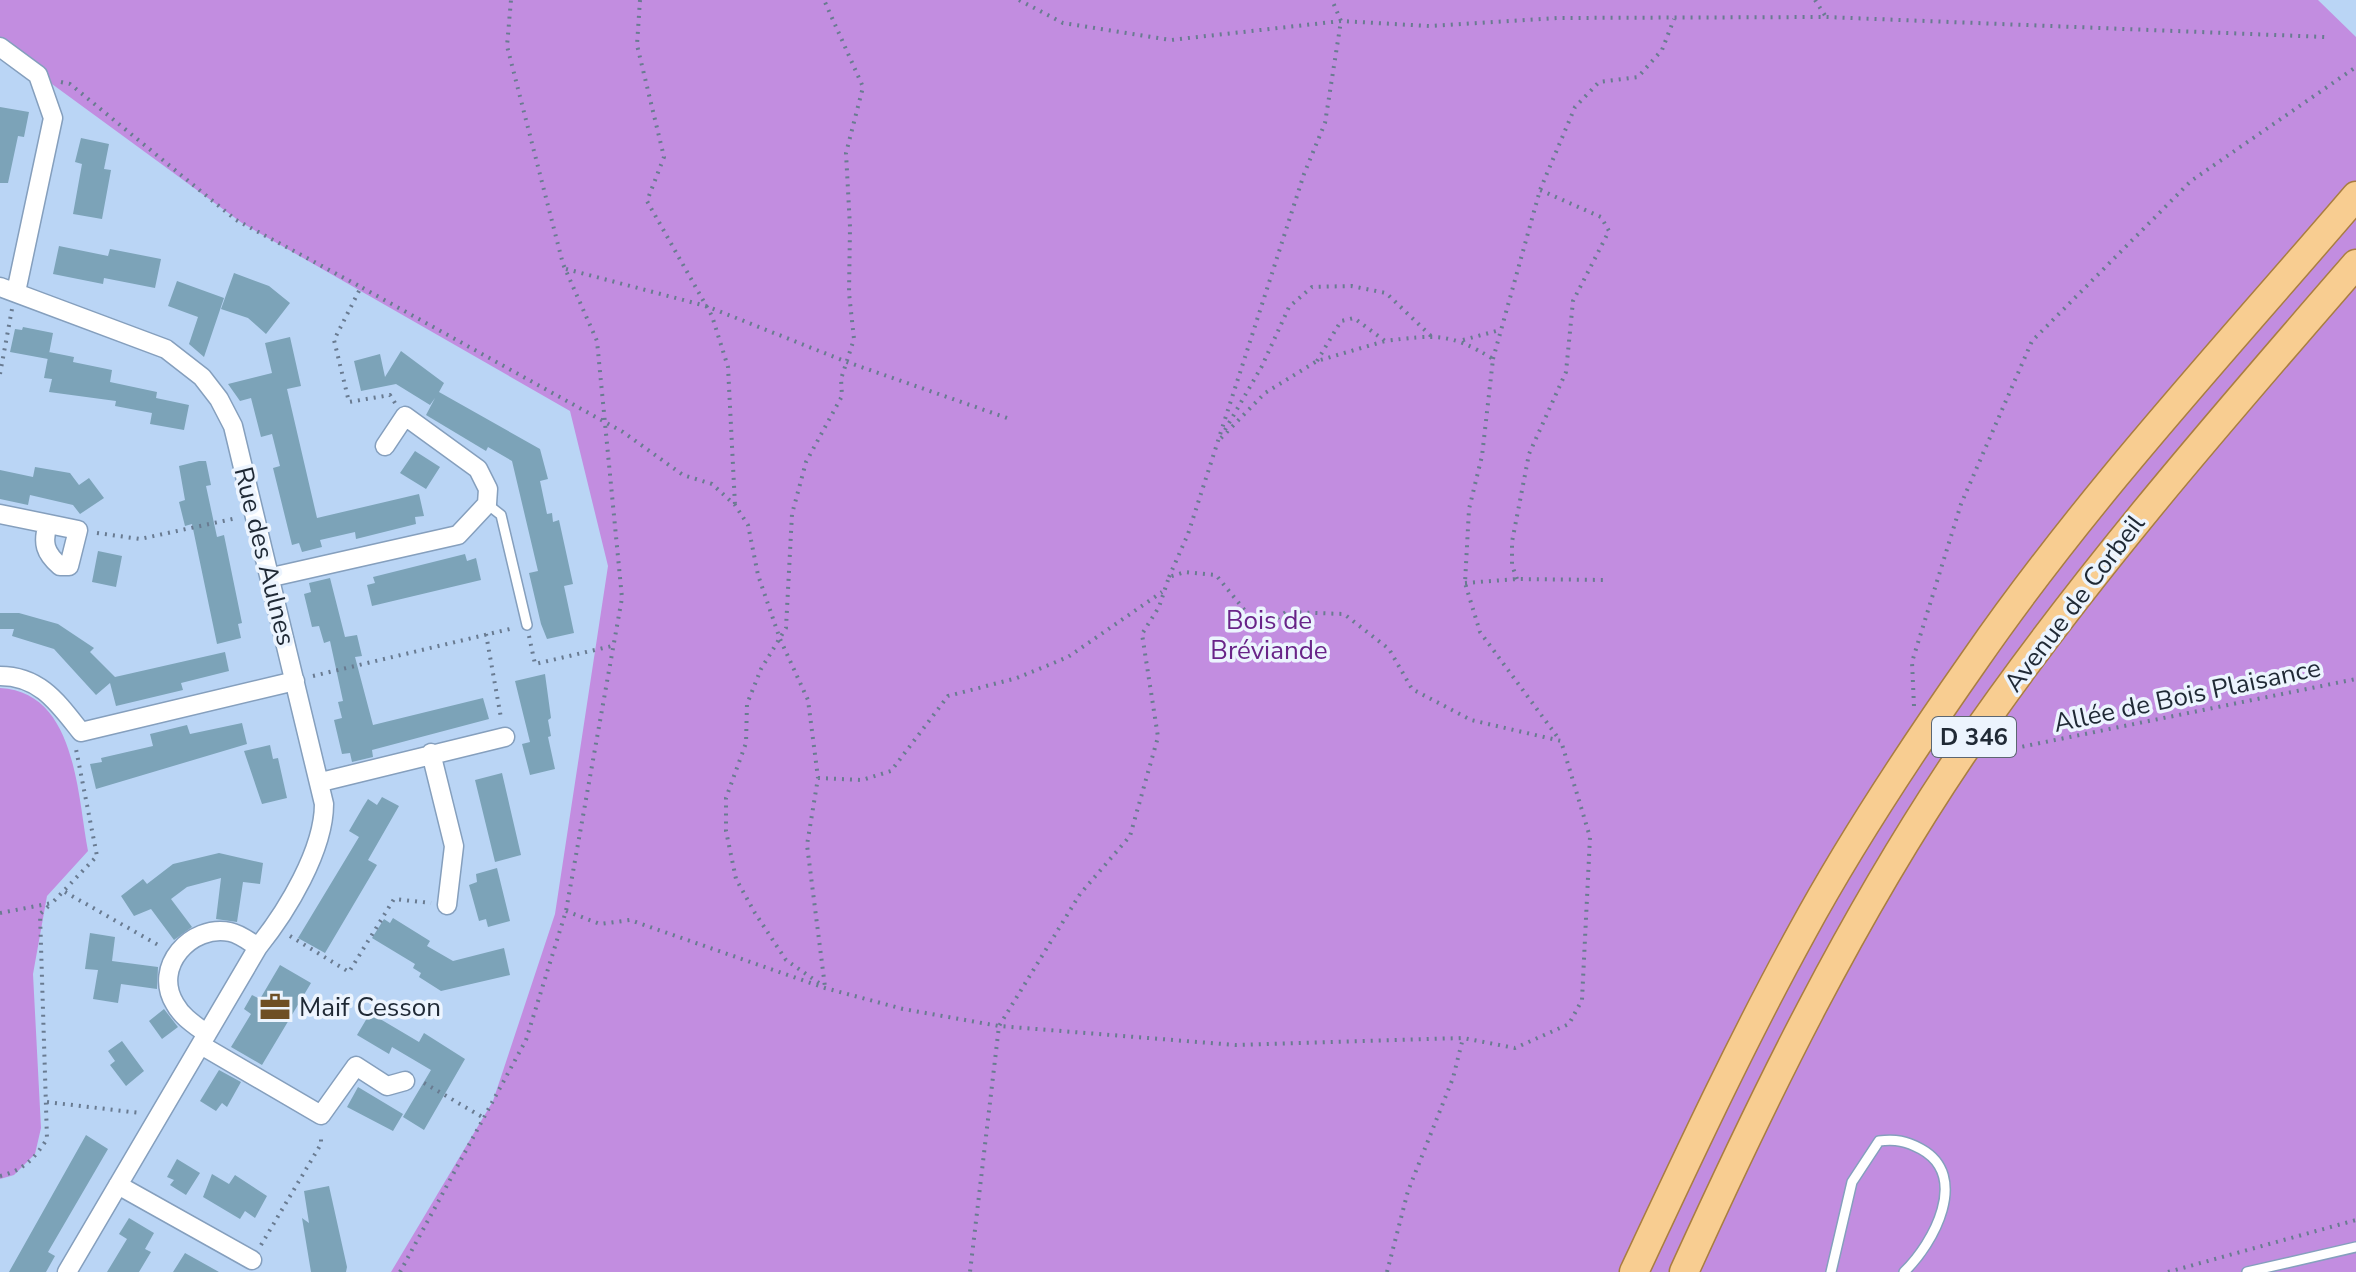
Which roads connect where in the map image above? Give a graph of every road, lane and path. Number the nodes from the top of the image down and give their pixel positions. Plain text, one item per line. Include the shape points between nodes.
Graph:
1 (511, 0) edge
2 (640, 0) edge
3 (824, 0) edge
4 (1019, 0) edge
5 (1332, 0) edge
6 (1815, 0) edge
7 (1826, 17) junction
8 (1674, 19) junction
9 (1341, 21) junction
10 (2325, 37) dead end
11 (0, 47) edge
12 (2356, 67) edge
13 (38, 75) junction
14 (1540, 190) junction
15 (2356, 196) edge
16 (2356, 264) edge
17 (565, 269) junction
18 (361, 287) junction
19 (8, 290) edge
20 (706, 306) junction
21 (1500, 330) junction
22 (1431, 336) junction
23 (1463, 340) junction
24 (1385, 341) junction
25 (1493, 359) junction
26 (1317, 361) junction
27 (847, 362) junction
28 (0, 374) edge
29 (405, 416) junction
30 (1010, 419) dead end
31 (606, 424) junction
32 (1219, 439) junction
33 (385, 446) dead end
34 (487, 504) junction
35 (735, 505) junction
36 (0, 514) edge
37 (255, 515) junction
38 (48, 524) junction
39 (78, 530) junction
40 (272, 577) junction
41 (1169, 577) junction
42 (1517, 579) junction
43 (1604, 580) dead end
44 (1465, 583) junction
45 (1164, 591) junction
46 (527, 625) junction
47 (486, 634) junction
48 (780, 639) junction
49 (613, 645) junction
50 (0, 676) edge
51 (2356, 679) edge
52 (295, 681) junction
53 (81, 732) junction
54 (505, 737) joint
55 (1561, 741) junction
56 (1916, 747) junction
57 (431, 753) junction
58 (1977, 756) dead end
59 (818, 778) junction
60 (321, 782) junction
61 (65, 892) junction
62 (52, 903) junction
63 (447, 905) joint
64 (566, 911) junction
65 (0, 913) edge
66 (275, 926) junction
67 (258, 947) junction
68 (176, 955) junction
69 (825, 988) junction
70 (999, 1026) junction
71 (1463, 1038) junction
72 (204, 1040) junction
73 (405, 1081) joint
74 (47, 1102) junction
75 (321, 1115) junction
76 (484, 1118) junction
77 (157, 1120) junction
78 (0, 1176) edge
79 (118, 1185) junction
80 (2356, 1220) edge
81 (2356, 1247) edge
82 (252, 1260) joint
83 (67, 1272) edge
84 (400, 1272) edge
85 (970, 1272) edge
86 (1387, 1272) edge
87 (1634, 1272) edge
88 (1684, 1272) edge
89 (1831, 1272) edge
90 (1904, 1272) edge
91 (2168, 1272) edge
92 (2247, 1272) edge

1 - 17 path via 507,46
2 - 20 path via 637,45 664,157 647,201
3 - 27 path via 863,87 846,153 854,339
4 - 9 path via 1063,23 1171,40
5 - 9 path
6 - 7 path
7 - 8 path
7 - 10 path
8 - 9 path via 1557,18 1429,26
8 - 14 path via 1662,50 1638,77 1599,82 1575,107
9 - 32 path via 1325,123
11 - 13 street
12 - 56 path via 2191,181 2032,341 1961,504 1912,662
13 - 18 path via 70,84 236,220
13 - 19 street via 53,118
14 - 21 path
14 - 42 path via 1601,217 1609,231 1573,301 1566,372 1529,454 1512,542
15 - 56 main road, D 346 via 2104,489
16 - 88 main road, Avenue de Corbeil / D 346 via 2112,551 1961,756 1817,996
17 - 20 path
17 - 31 path via 597,341
18 - 29 path via 334,340 349,402 390,395
18 - 31 path
19 - 28 path
19 - 37 street, Rue des Aulnes via 166,349 202,377 233,426
20 - 27 path
20 - 35 path via 728,367
21 - 23 path
21 - 25 path
22 - 23 path
22 - 24 path
22 - 32 path via 1386,293 1351,286 1312,287 1289,307
23 - 25 path
24 - 26 path
24 - 26 path via 1354,318 1341,321
25 - 44 path via 1482,456 1469,509
26 - 32 path via 1265,393
27 - 30 path
27 - 48 path via 842,396 806,462 792,514 786,628
29 - 33 street
29 - 34 street via 478,469 488,489
31 - 35 path via 683,475 712,484
31 - 49 path via 622,598
32 - 41 path
34 - 40 street via 458,535
34 - 46 lane via 501,515
35 - 48 path via 748,525
36 - 38 street
37 - 39 path via 140,539
37 - 40 street, Rue des Aulnes
38 - 39 street
38 - 39 street via 46,552 60,566 69,566
40 - 52 street, Rue des Aulnes
41 - 45 path
41 - 55 path via 1185,572 1216,575 1251,618 1273,621 1286,612 1344,614 1389,649 1412,689 1471,720
42 - 43 path
42 - 44 path
44 - 55 path via 1480,632
45 - 59 path via 1068,657 1017,678 948,696 891,771 862,780
45 - 70 path via 1142,634 1158,737 1130,836 1080,894
46 - 47 path
46 - 49 path via 535,664
47 - 52 path
47 - 54 path
48 - 59 path via 808,700
48 - 69 path via 747,704 746,743 726,798 726,831 736,879 755,913 786,960
49 - 64 path
50 - 53 street via 18,677 50,693
51 - 58 path, Allée de Bois Plaisance
52 - 53 street
52 - 60 street, Rue des Aulnes
53 - 61 path via 76,747 97,856
54 - 57 street
55 - 71 path via 1590,837 1582,1000 1569,1024 1515,1048
56 - 87 main road, D 346 via 1803,929 1726,1075
57 - 60 street
57 - 63 street via 454,846
59 - 69 path via 807,845
60 - 66 street, Rue des Aulnes via 321,838
61 - 62 path
61 - 68 path
62 - 65 path
62 - 74 path via 40,914
63 - 66 path via 394,899 349,972
64 - 69 path via 600,924 630,920
64 - 76 path via 526,1040
66 - 67 street, Rue des Aulnes
67 - 68 street via 231,932 207,932 187,940
67 - 72 street, Rue des Aulnes
68 - 72 street via 169,974 173,1002
69 - 70 path
70 - 71 path via 1235,1045
70 - 85 path
71 - 86 path via 1453,1078 1408,1191
72 - 75 street
72 - 77 street, Rue des Aulnes
73 - 75 street via 387,1086 356,1066
73 - 76 path via 419,1080
74 - 77 path via 140,1112
74 - 78 path via 47,1139 35,1158 18,1172
75 - 82 path via 321,1144
76 - 84 path
77 - 79 street, Rue des Aulnes
79 - 82 street
79 - 83 street, Rue des Aulnes
80 - 91 path
81 - 92 lane
89 - 90 lane via 1852,1182 1879,1141 1896,1139 1933,1156 1943,1170 1940,1220

